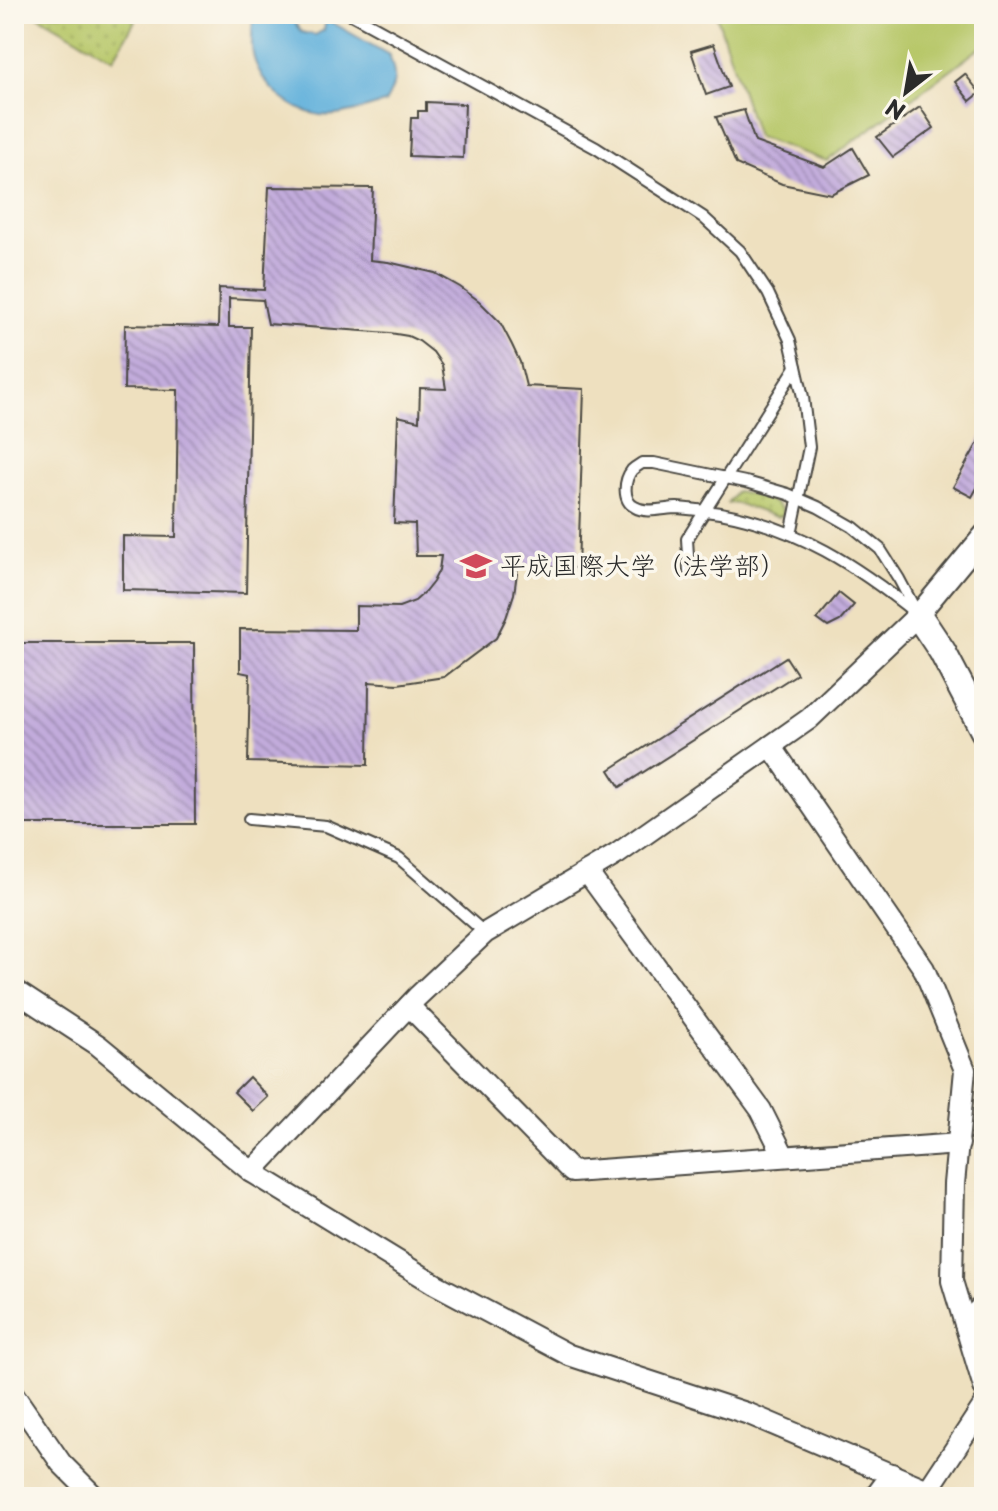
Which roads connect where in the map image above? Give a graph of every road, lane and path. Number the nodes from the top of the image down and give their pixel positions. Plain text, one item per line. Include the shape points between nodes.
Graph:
1 (351, 14) edge
2 (796, 367) junction
3 (727, 477) junction
4 (798, 498) junction
5 (705, 511) junction
6 (791, 534) junction
7 (984, 535) edge
8 (689, 572) dead end
9 (918, 615) junction
10 (984, 731) edge
11 (771, 746) junction
12 (249, 819) dead end
13 (587, 872) junction
14 (485, 933) junction
15 (14, 990) edge
16 (409, 1006) junction
17 (959, 1144) junction
18 (784, 1156) junction
19 (252, 1172) junction
20 (984, 1304) edge
21 (965, 1324) junction
22 (984, 1387) edge
23 (14, 1395) edge
24 (984, 1405) edge
25 (892, 1474) junction
26 (936, 1494) edge
27 (95, 1497) edge
28 (875, 1497) edge

1 - 2 lane via 596,148 703,217 740,251 768,293
2 - 3 lane
2 - 4 lane via 809,447
3 - 4 lane
3 - 5 lane
3 - 5 lane via 642,463 628,477 625,489 634,507
4 - 6 lane
4 - 9 lane via 853,527 880,549
5 - 6 lane
5 - 8 lane via 687,539
6 - 9 lane via 851,565
7 - 9 street
9 - 10 street
9 - 11 street via 809,719
11 - 13 street
11 - 17 street via 924,969 965,1070
12 - 14 lane via 326,826 399,858
13 - 14 street
13 - 18 street via 761,1110
14 - 16 street
15 - 19 street via 98,1045
16 - 18 street via 572,1172
16 - 19 street
17 - 18 street
17 - 21 street via 952,1281
19 - 25 street via 435,1284 569,1355 749,1414
20 - 21 street
21 - 22 street
23 - 27 street via 61,1463
24 - 26 street
25 - 26 street
25 - 28 street

